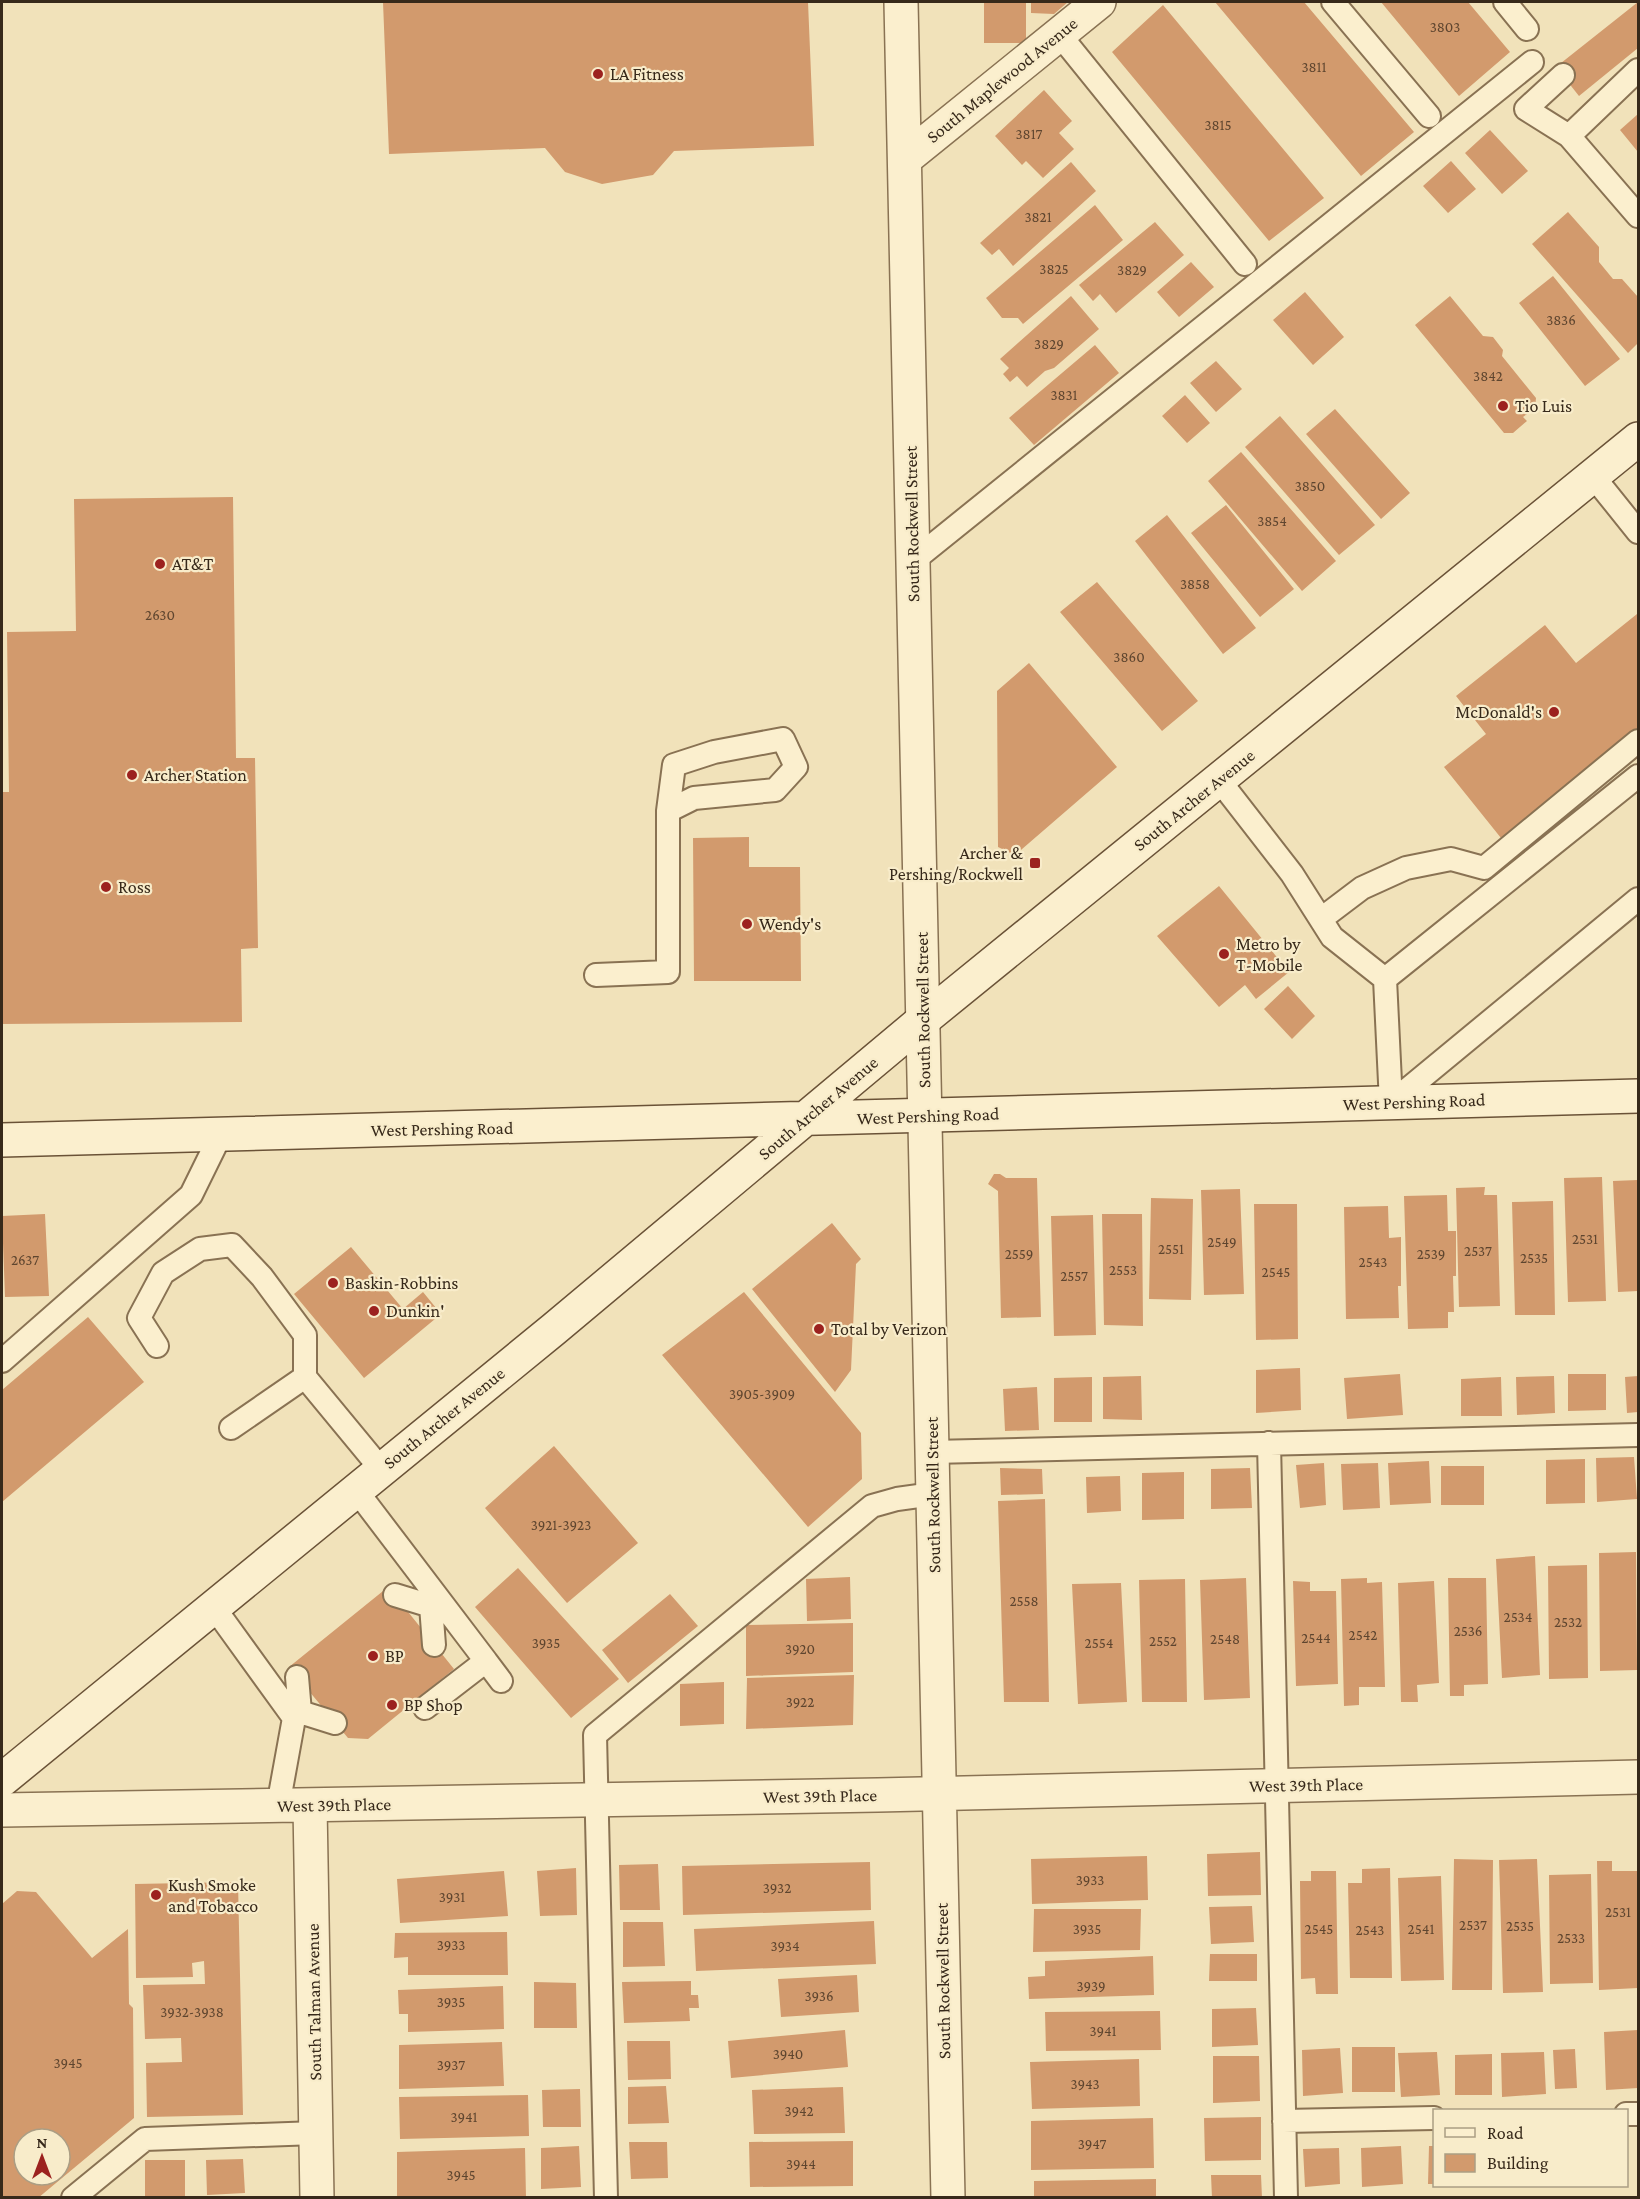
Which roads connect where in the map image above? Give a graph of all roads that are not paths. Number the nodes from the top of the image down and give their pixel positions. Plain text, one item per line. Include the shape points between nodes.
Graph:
1 (901, 2) edge
2 (1100, 2) edge
3 (1333, 2) edge
4 (1505, 2) edge
5 (1527, 28) dead end
6 (1059, 34) junction
7 (1532, 62) dead end
8 (1638, 70) edge
9 (1563, 75) dead end
10 (1430, 116) dead end
11 (1569, 136) junction
12 (905, 159) junction
13 (1638, 216) edge
14 (1245, 264) dead end
15 (1638, 439) edge
16 (1593, 476) junction
17 (1638, 532) edge
18 (913, 561) junction
19 (1638, 741) edge
20 (1638, 776) edge
21 (1219, 780) junction
22 (668, 812) junction
23 (1638, 898) edge
24 (1321, 919) junction
25 (596, 975) dead end
26 (1385, 979) junction
27 (923, 1020) junction
28 (1638, 1096) edge
29 (1391, 1103) junction
30 (925, 1115) junction
31 (805, 1119) junction
32 (221, 1134) junction
33 (2, 1140) edge
34 (157, 1346) dead end
35 (2, 1361) edge
36 (305, 1377) junction
37 (231, 1428) dead end
38 (1638, 1435) edge
39 (1269, 1443) junction
40 (932, 1452) junction
41 (381, 1469) junction
42 (356, 1490) junction
43 (933, 1494) junction
44 (395, 1595) dead end
45 (213, 1606) junction
46 (427, 1608) junction
47 (434, 1645) dead end
48 (486, 1661) junction
49 (297, 1677) dead end
50 (501, 1681) dead end
51 (426, 1708) dead end
52 (303, 1709) junction
53 (335, 1723) dead end
54 (1638, 1777) edge
55 (2, 1780) edge
56 (1277, 1785) junction
57 (939, 1794) junction
58 (597, 1800) junction
59 (278, 1806) junction
60 (310, 1806) junction
61 (2, 1810) edge
62 (1433, 2118) edge
63 (1284, 2121) junction
64 (316, 2133) junction
65 (73, 2198) edge
66 (317, 2198) edge
67 (606, 2198) edge
68 (948, 2198) edge
69 (1286, 2198) edge

1 - 12 street, South Rockwell Street
2 - 6 street, South Maplewood Avenue
3 - 10 lane
4 - 5 lane
6 - 12 street, South Maplewood Avenue
6 - 14 lane
7 - 18 lane
8 - 11 lane
9 - 11 lane via 1526,109
11 - 13 lane
12 - 18 street, South Rockwell Street
15 - 16 street, South Archer Avenue
16 - 17 lane
16 - 21 street, South Archer Avenue
18 - 27 street, South Rockwell Street
19 - 24 lane via 1484,868 1451,859 1406,868 1362,888
20 - 26 lane
21 - 24 lane via 1292,874
21 - 27 street, South Archer Avenue
22 - 22 lane via 674,765 714,752 783,739 796,767 776,790 694,798
22 - 25 lane via 668,972
23 - 29 lane
24 - 26 lane via 1332,937
26 - 29 lane
27 - 30 street, South Rockwell Street
27 - 31 street, South Archer Avenue
28 - 29 street, West Pershing Road
29 - 30 street, West Pershing Road
30 - 31 street, West Pershing Road
30 - 40 street, South Rockwell Street
31 - 32 street, West Pershing Road
31 - 41 street, South Archer Avenue
32 - 33 street, West Pershing Road
32 - 35 lane via 191,1195
34 - 36 lane via 139,1318 163,1273 200,1249 232,1245 262,1277 305,1335
36 - 37 lane
36 - 41 lane
38 - 39 lane
39 - 40 lane
39 - 56 lane
40 - 43 street, South Rockwell Street
41 - 42 street, South Archer Avenue
42 - 45 street, South Archer Avenue
42 - 46 lane
43 - 57 street, South Rockwell Street
43 - 58 lane via 872,1506 595,1735
44 - 46 lane
45 - 52 lane
45 - 55 street, South Archer Avenue
46 - 47 lane
46 - 48 lane
48 - 50 lane
48 - 51 lane
49 - 52 lane
52 - 53 lane
52 - 59 lane
54 - 56 street, West 39th Place
56 - 57 street, West 39th Place
56 - 63 lane
57 - 58 street, West 39th Place
57 - 68 street, South Rockwell Street
58 - 60 street, West 39th Place
58 - 67 lane
59 - 60 street, West 39th Place
59 - 61 street, West 39th Place
60 - 64 street, South Talman Avenue
62 - 63 lane
63 - 69 lane
64 - 65 lane via 145,2139
64 - 66 street, South Talman Avenue

